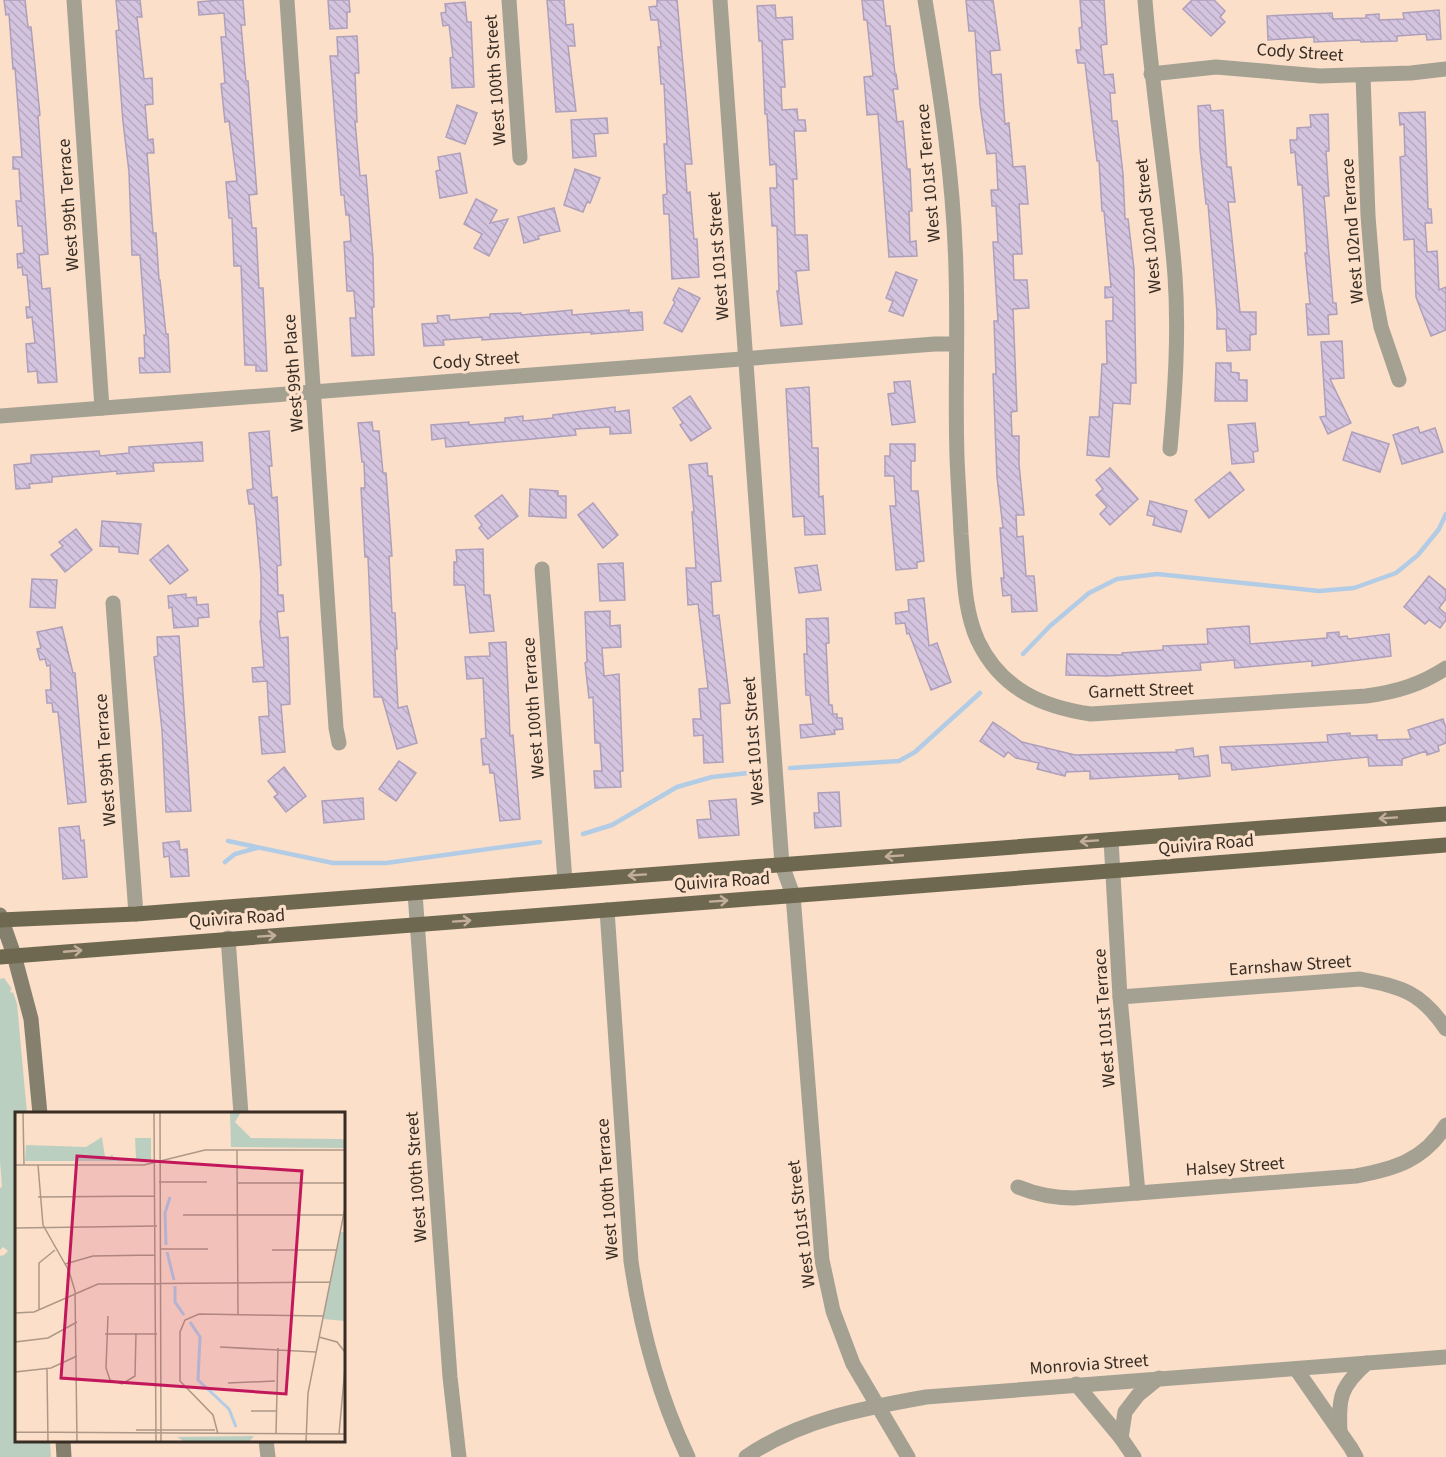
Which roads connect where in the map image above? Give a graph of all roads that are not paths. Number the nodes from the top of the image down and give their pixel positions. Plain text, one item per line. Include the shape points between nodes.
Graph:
1 (74, 0) edge
2 (287, 0) edge
3 (509, 0) edge
4 (720, 0) edge
5 (925, 0) edge
6 (1145, 0) edge
7 (1446, 69) edge
8 (1151, 74) junction
9 (1363, 75) junction
10 (520, 158) dead end
11 (956, 344) junction
12 (745, 358) junction
13 (1399, 380) dead end
14 (313, 392) junction
15 (102, 408) junction
16 (0, 416) edge
17 (1170, 449) dead end
18 (542, 569) dead end
19 (113, 603) dead end
20 (1446, 668) edge
21 (339, 742) dead end
22 (1446, 814) edge
23 (1111, 840) junction
24 (1446, 844) edge
25 (782, 865) junction
26 (1114, 871) junction
27 (565, 881) junction
28 (415, 893) junction
29 (793, 895) junction
30 (606, 910) junction
31 (136, 914) junction
32 (1, 919) edge
33 (417, 924) junction
34 (228, 938) junction
35 (7, 956) edge
36 (1120, 997) junction
37 (1446, 1029) edge
38 (40, 1112) edge
39 (241, 1112) edge
40 (1446, 1125) edge
41 (1440, 1146) edge
42 (1018, 1187) dead end
43 (1138, 1193) junction
44 (1446, 1357) edge
45 (1367, 1363) junction
46 (1296, 1369) junction
47 (1159, 1378) junction
48 (1076, 1384) junction
49 (876, 1406) junction
50 (1340, 1431) junction
51 (1121, 1438) junction
52 (63, 1442) edge
53 (266, 1442) edge
54 (64, 1457) edge
55 (268, 1457) edge
56 (459, 1457) edge
57 (688, 1457) edge
58 (746, 1457) edge
59 (908, 1457) edge
60 (1134, 1457) edge
61 (1356, 1457) edge

1 - 15 street, West 99th Terrace
2 - 14 street, West 99th Place
3 - 10 street, West 100th Street
4 - 12 street, West 101st Street
5 - 11 street, West 101st Terrace via 953,204
6 - 8 street, West 102nd Street
7 - 9 street, Cody Street
8 - 9 street, Cody Street via 1216,67 1320,76
8 - 17 street, West 102nd Street via 1175,275 1177,329
9 - 13 street, West 102nd Terrace via 1374,290 1381,327
11 - 12 street, Cody Street
11 - 20 street, Garnett Street via 957,457 969,613 990,662 1029,696 1053,707 1091,714 1354,697 1392,693
12 - 14 street, Cody Street
12 - 25 street, West 101st Street
14 - 15 street, Cody Street
14 - 21 street, West 99th Place
15 - 16 street, Cody Street
18 - 27 street, West 100th Terrace
19 - 31 street, West 99th Terrace
22 -> 23 main road, Quivira Road
23 -> 25 main road, Quivira Road
23 - 26 street, West 101st Terrace
24 - 26 main road, Quivira Road
25 -> 27 main road, Quivira Road
25 - 29 street, West 101st Street
26 - 29 main road, Quivira Road
26 - 36 street, West 101st Terrace
27 - 28 main road, Quivira Road
28 - 31 main road, Quivira Road
28 - 33 street, West 100th Street
30 -> 29 main road, Quivira Road
29 - 49 street, West 101st Street via 822,1260 845,1345
33 -> 30 main road, Quivira Road
30 - 57 street, West 100th Terrace via 631,1261 638,1308 662,1396
31 - 32 main road, Quivira Road
32 - 35 street
34 -> 33 main road, Quivira Road
33 - 56 street, West 100th Street
35 -> 34 main road, Quivira Road
34 - 39 street
35 - 38 street via 32,1019
36 - 37 street, Earnshaw Street via 1360,979 1396,986 1421,1000
36 - 43 street, West 101st Terrace
40 - 41 street
41 - 43 street, Halsey Street via 1402,1165 1356,1176
42 - 43 street, Halsey Street via 1053,1197
44 - 45 street, Monrovia Street
45 - 46 street, Monrovia Street
45 - 50 street via 1349,1379 1338,1407
46 - 47 street, Monrovia Street
46 - 50 street
47 - 48 street, Monrovia Street
47 - 51 street via 1125,1412
48 - 49 street, Monrovia Street via 926,1397
48 - 51 street
49 - 58 street, Monrovia Street via 825,1419
49 - 59 street, West 101st Street
50 - 61 street
51 - 60 street
52 - 54 street
53 - 55 street

